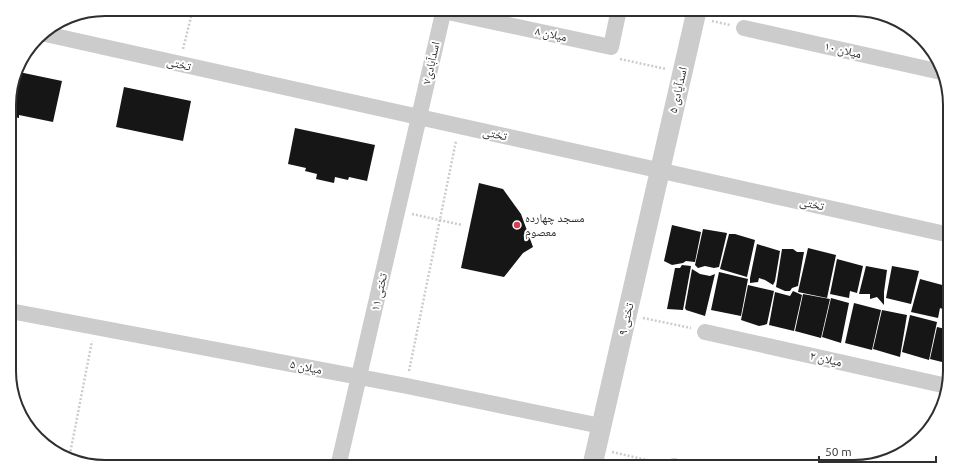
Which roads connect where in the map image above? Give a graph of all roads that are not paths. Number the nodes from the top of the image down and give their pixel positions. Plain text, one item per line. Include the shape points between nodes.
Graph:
1 (442, 16) edge
2 (470, 16) edge
3 (618, 16) edge
4 (695, 16) edge
5 (744, 28) road end
6 (50, 35) edge
7 (936, 71) edge
8 (419, 117) junction
9 (660, 170) junction
10 (943, 233) edge
11 (16, 312) edge
12 (705, 332) road end
13 (359, 376) junction
14 (942, 385) edge
15 (601, 426) junction
16 (594, 458) edge
17 (340, 460) edge

1 - 8 street, اسدآبادی۷
2 - 3 street, میلان ۸ via 611,47
4 - 9 street, اسدآیادی ۵
5 - 7 street, میلان ۱۰
6 - 8 street, تختی
8 - 9 street, تختی
8 - 13 street, تختی ۱۱
9 - 10 street, تختی
9 - 15 street, تختی ۹
11 - 13 street, میلان ۵
12 - 14 street, میلان ۲
13 - 15 street, میلان ۵
13 - 17 street, تختی ۱۱
15 - 16 street, تختی ۹

